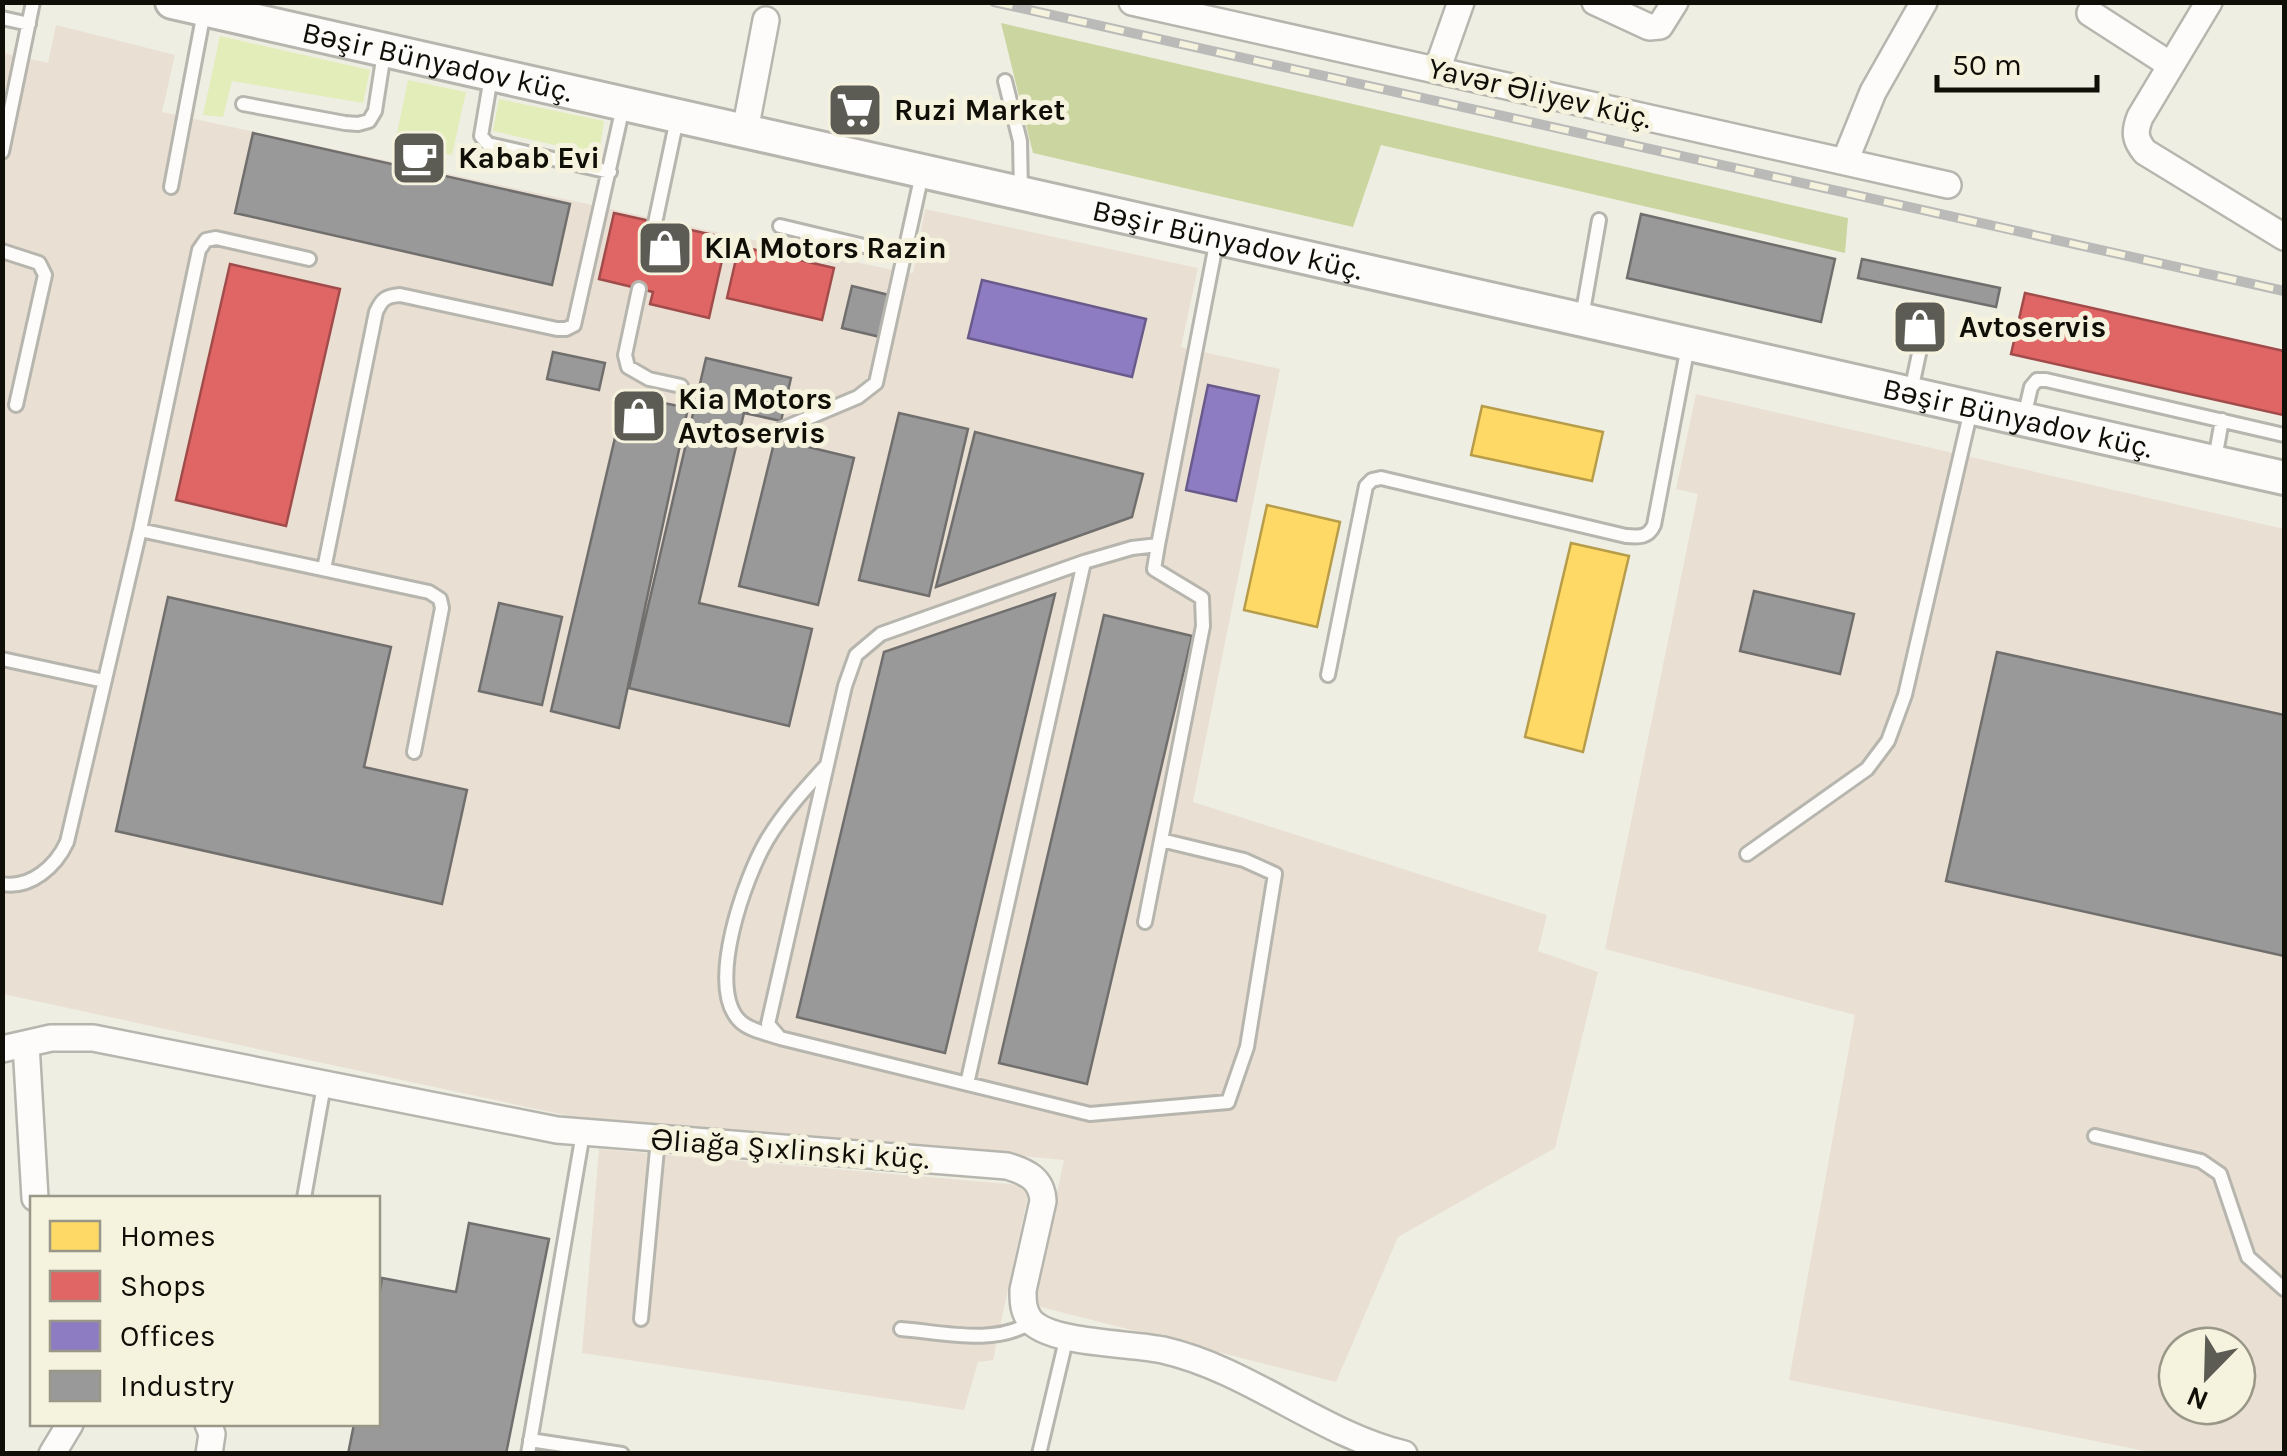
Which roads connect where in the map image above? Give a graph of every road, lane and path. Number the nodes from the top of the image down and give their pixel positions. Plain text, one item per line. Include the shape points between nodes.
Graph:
1 (33, 2) edge
2 (172, 2) edge
3 (1132, 2) edge
4 (1461, 2) edge
5 (1595, 2) edge
6 (1675, 2) edge
7 (1924, 2) edge
8 (2209, 2) edge
9 (204, 10) junction
10 (2090, 13) dead end
11 (2, 18) edge
12 (766, 20) dead end
13 (28, 24) junction
14 (384, 50) junction
15 (2169, 64) junction
16 (1437, 70) junction
17 (492, 74) junction
18 (1005, 81) dead end
19 (243, 104) dead end
20 (624, 104) junction
21 (678, 116) junction
22 (745, 132) junction
23 (2, 152) edge
24 (1844, 161) junction
25 (610, 172) junction
26 (922, 172) junction
27 (1948, 185) dead end
28 (171, 187) dead end
29 (1021, 193) junction
30 (1598, 220) dead end
31 (655, 222) dead end
32 (780, 226) dead end
33 (1217, 236) junction
34 (2284, 237) edge
35 (2, 250) edge
36 (906, 256) junction
37 (309, 259) dead end
38 (640, 288) dead end
39 (1582, 320) junction
40 (1926, 321) dead end
41 (1689, 344) junction
42 (681, 386) dead end
43 (1911, 394) junction
44 (16, 405) dead end
45 (1972, 408) junction
46 (2024, 419) junction
47 (2222, 420) junction
48 (782, 429) dead end
49 (2284, 434) edge
50 (2214, 462) junction
51 (2284, 478) edge
52 (140, 530) junction
53 (1158, 544) junction
54 (1084, 562) junction
55 (324, 568) junction
56 (2, 659) edge
57 (1328, 675) dead end
58 (104, 681) junction
59 (414, 752) dead end
60 (827, 766) junction
61 (1161, 840) junction
62 (1747, 854) dead end
63 (2, 884) edge
64 (1145, 922) dead end
65 (780, 1038) junction
66 (14, 1046) edge
67 (967, 1084) junction
68 (324, 1086) junction
69 (583, 1133) junction
70 (2096, 1136) dead end
71 (658, 1139) junction
72 (35, 1196) edge
73 (304, 1196) edge
74 (2284, 1289) edge
75 (641, 1319) dead end
76 (1031, 1322) junction
77 (901, 1329) dead end
78 (1067, 1336) junction
79 (69, 1426) edge
80 (209, 1426) edge
81 (529, 1447) edge
82 (52, 1454) edge
83 (210, 1454) edge
84 (622, 1454) edge
85 (1039, 1454) edge
86 (1404, 1454) edge

1 - 13 lane
2 - 9 street, Bəşir Bünyadov küç.
3 - 16 street, Yavər Əliyev küç.
4 - 16 street
5 - 6 street via 1650,27 1660,26
7 - 24 street via 1872,92
8 - 15 street
9 - 14 street, Bəşir Bünyadov küç.
9 - 28 lane
10 - 15 street
11 - 13 lane
12 - 22 street
13 - 23 lane
14 - 17 street, Bəşir Bünyadov küç.
14 - 19 lane via 369,121 345,123
15 - 34 street via 2140,117 2136,141
16 - 24 street, Yavər Əliyev küç.
17 - 20 street, Bəşir Bünyadov küç.
17 - 25 lane via 481,128 488,144
18 - 29 lane via 1020,141
20 - 21 street, Bəşir Bünyadov küç.
20 - 25 lane
21 - 22 street, Bəşir Bünyadov küç.
21 - 31 lane
22 - 26 street, Bəşir Bünyadov küç.
24 - 27 street, Yavər Əliyev küç.
25 - 55 lane via 577,316 566,330 400,295 380,302
26 - 29 street, Bəşir Bünyadov küç.
26 - 36 lane
29 - 33 street, Bəşir Bünyadov küç.
30 - 39 lane
32 - 36 lane
33 - 39 street, Bəşir Bünyadov küç.
33 - 53 lane
35 - 44 lane via 39,263 45,275
36 - 48 lane via 876,383
37 - 52 lane via 216,238 199,250
38 - 42 lane via 628,366
39 - 41 street, Bəşir Bünyadov küç.
40 - 43 lane
41 - 43 street, Bəşir Bünyadov küç.
41 - 57 lane via 1654,525 1642,537 1372,480
43 - 45 street, Bəşir Bünyadov küç.
45 - 46 street, Bəşir Bünyadov küç.
45 - 62 lane via 1905,695 1888,740 1867,769
46 - 47 lane via 2031,388 2046,380
46 - 50 street, Bəşir Bünyadov küç.
47 - 49 lane
47 - 50 lane
50 - 51 street, Bəşir Bünyadov küç.
52 - 55 lane
52 - 58 lane
53 - 54 lane
53 - 61 lane via 1154,569 1202,598 1203,626
54 - 60 lane via 880,634 856,655
54 - 67 lane
55 - 59 lane via 440,598
56 - 58 lane
58 - 63 lane via 60,858 32,880
60 - 65 lane via 768,1024
60 - 65 lane via 764,844 730,947 732,1012
61 - 64 lane
61 - 67 lane via 1275,874 1247,1048 1228,1102 1090,1114
65 - 67 lane
66 - 68 street, Əliağa Şıxlinski küç. via 94,1038
66 - 72 street
68 - 69 street, Əliağa Şıxlinski küç.
68 - 73 lane
69 - 71 street, Əliağa Şıxlinski küç.
69 - 81 lane
70 - 74 lane via 2202,1161 2220,1174 2248,1256
71 - 75 lane
71 - 76 street, Əliağa Şıxlinski küç. via 1022,1170 1034,1177 1044,1201 1023,1290
76 - 77 lane via 997,1335
76 - 78 street
78 - 85 lane
78 - 86 street via 1199,1361 1356,1438
79 - 82 street
80 - 83 street
81 - 84 lane

